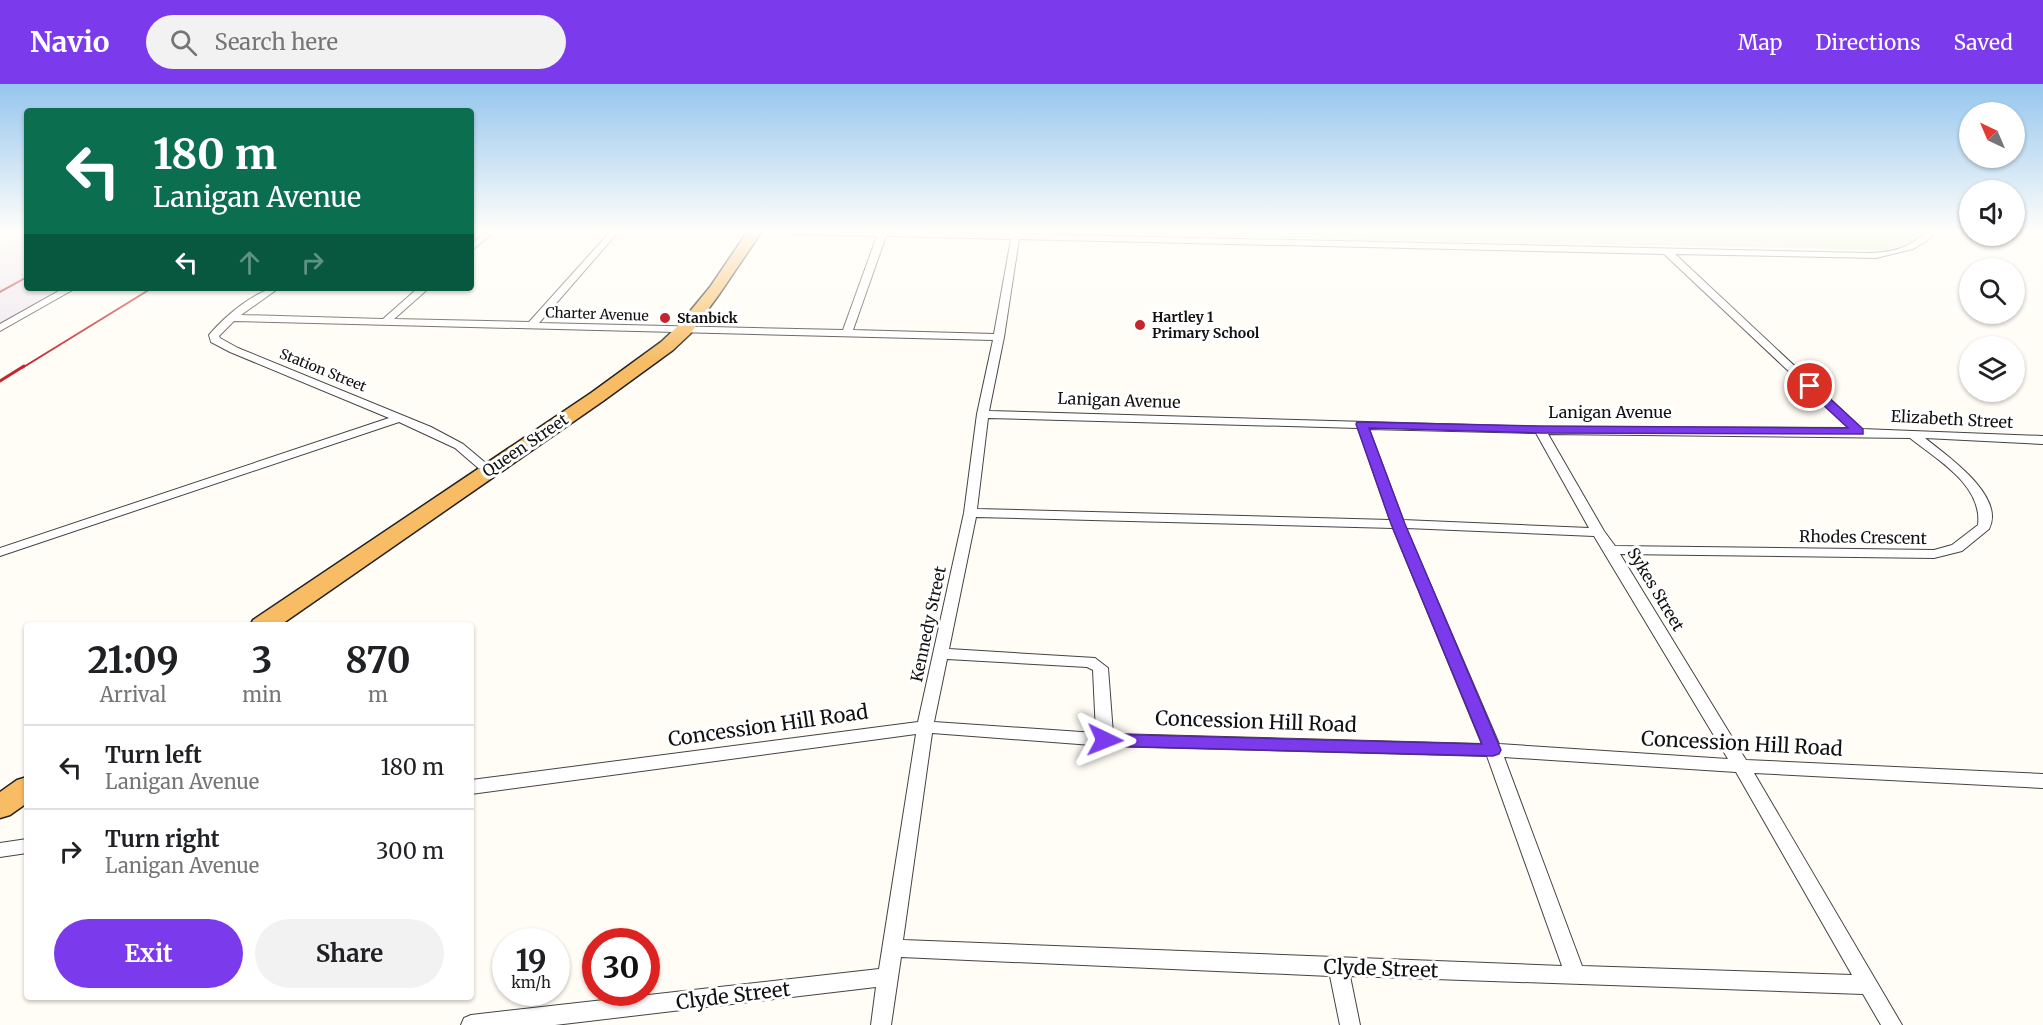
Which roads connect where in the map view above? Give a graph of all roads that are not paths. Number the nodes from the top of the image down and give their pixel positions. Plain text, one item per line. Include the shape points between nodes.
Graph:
1 (576, 275) edge
2 (725, 275) edge
3 (867, 275) edge
4 (1009, 275) edge
5 (1691, 275) edge
6 (66, 291) edge
7 (270, 291) edge
8 (421, 291) edge
9 (231, 318) junction
10 (386, 321) junction
11 (531, 326) junction
12 (0, 328) edge
13 (684, 330) junction
14 (847, 334) junction
15 (999, 337) junction
16 (983, 414) junction
17 (399, 418) junction
18 (1362, 424) junction
19 (1540, 430) junction
20 (1858, 432) junction
21 (1913, 434) junction
22 (2043, 440) edge
23 (488, 470) junction
24 (970, 513) junction
25 (1398, 524) junction
26 (1598, 532) junction
27 (1611, 550) junction
28 (0, 552) edge
29 (268, 622) edge
30 (939, 654) junction
31 (925, 727) junction
32 (1105, 740) junction
33 (1493, 750) junction
34 (1741, 766) junction
35 (2043, 780) edge
36 (474, 787) edge
37 (24, 790) edge
38 (0, 807) edge
39 (24, 846) edge
40 (0, 850) edge
41 (894, 948) junction
42 (1338, 967) junction
43 (1575, 975) junction
44 (888, 977) junction
45 (1868, 985) junction
46 (471, 1025) edge
47 (881, 1025) edge
48 (1350, 1025) edge
49 (1892, 1025) edge

1 - 11 street
2 - 13 highway, Queen Street
3 - 14 street
4 - 15 street, Kennedy Street
5 - 20 street
6 - 12 street
7 - 9 street, Station Street
8 - 10 street
9 - 10 street, Charter Avenue
9 - 17 street, Station Street via 214,334 220,344
10 - 11 street, Charter Avenue
11 - 13 street, Charter Avenue
13 - 14 street, Charter Avenue
13 - 23 highway, Queen Street via 597,397
14 - 15 street, Charter Avenue
15 - 16 street, Kennedy Street
16 - 18 street, Lanigan Avenue
16 - 24 street, Kennedy Street
17 - 23 street, Station Street via 459,446
17 - 28 street
18 - 19 street, Lanigan Avenue
18 - 25 street
19 - 20 street, Lanigan Avenue
19 - 26 street, Sykes Street
20 - 21 street, Elizabeth Street
21 - 22 street, Elizabeth Street
21 - 27 street, Rhodes Crescent via 1959,473 1976,491 1985,509 1984,526 1957,548 1934,554
23 - 29 highway, Queen Street
24 - 25 street
24 - 30 street, Kennedy Street
25 - 26 street
25 - 33 street
26 - 27 street, Sykes Street
27 - 34 street, Sykes Street
30 - 31 street, Kennedy Street
30 - 32 street via 1090,662 1100,668
31 - 32 street, Concession Hill Road
31 - 36 street, Concession Hill Road
31 - 41 street, Kennedy Street
32 - 33 street, Concession Hill Road
33 - 34 street, Concession Hill Road
33 - 43 street
34 - 35 street, Concession Hill Road
34 - 45 street, Sykes Street
37 - 38 highway
39 - 40 street
41 - 42 street, Clyde Street
41 - 44 street, Kennedy Street
42 - 43 street, Clyde Street
42 - 48 street
43 - 45 street, Clyde Street
44 - 46 street, Clyde Street
44 - 47 street, Kennedy Street
45 - 49 street, Sykes Street

